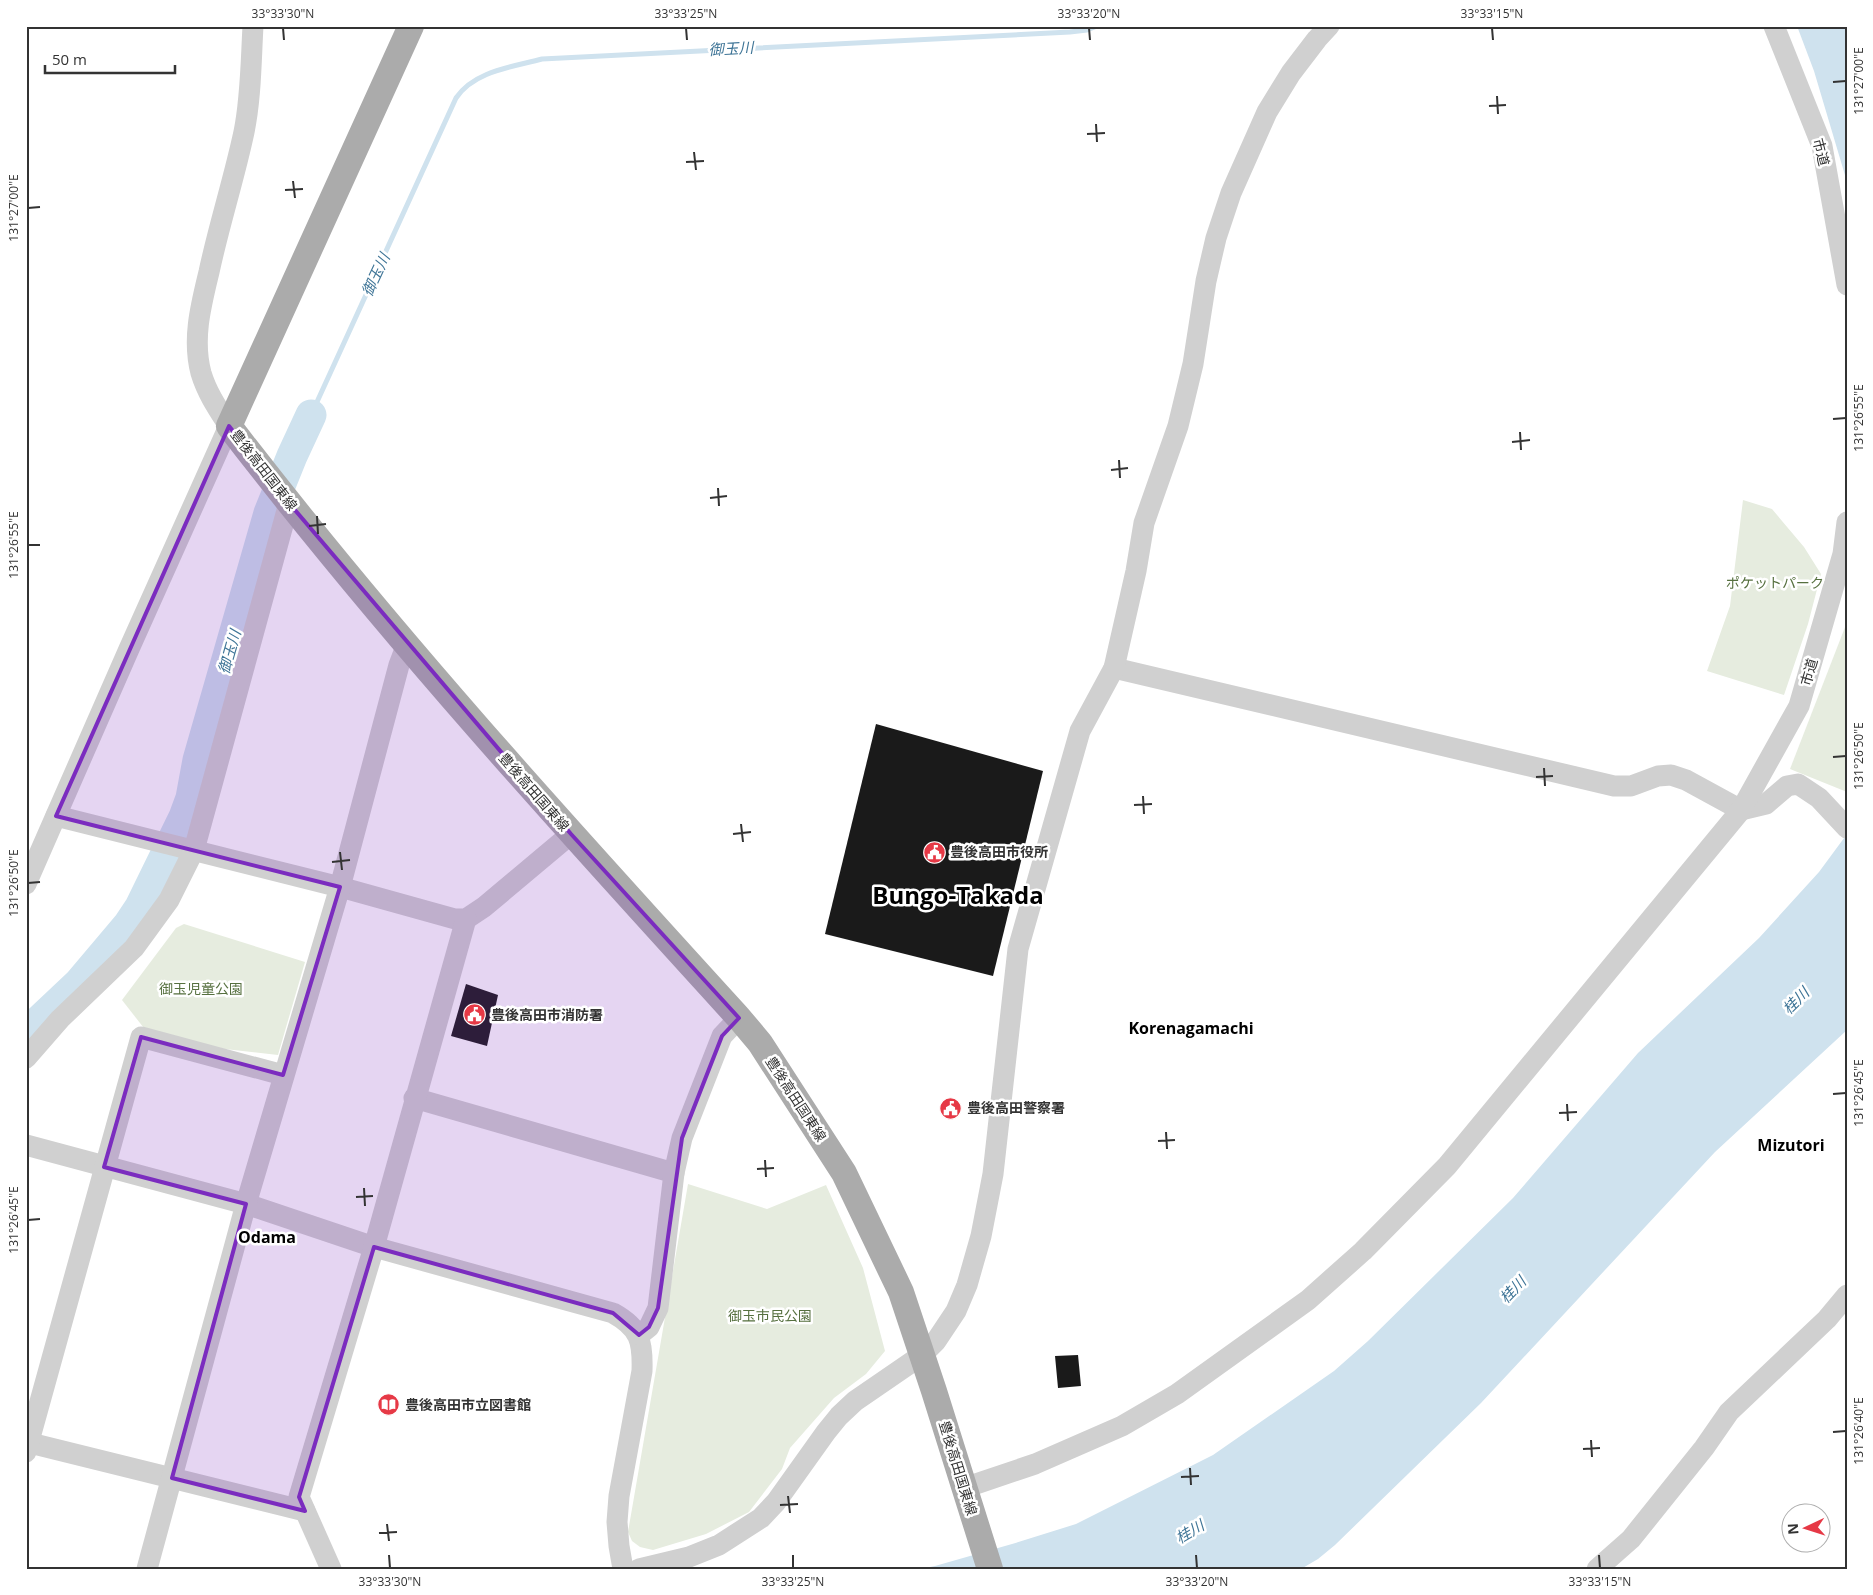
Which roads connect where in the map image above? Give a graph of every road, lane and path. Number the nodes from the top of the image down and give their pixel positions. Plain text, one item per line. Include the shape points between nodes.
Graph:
1 (253, 26) edge
2 (411, 26) edge
3 (1329, 26) edge
4 (1774, 26) edge
5 (1847, 284) edge
6 (229, 426) junction
7 (283, 495) junction
8 (1847, 522) edge
9 (407, 644) junction
10 (1114, 668) junction
11 (1741, 810) junction
12 (56, 816) junction
13 (1847, 828) edge
14 (571, 834) junction
15 (194, 850) junction
16 (26, 884) edge
17 (340, 887) junction
18 (466, 919) junction
19 (740, 1018) junction
20 (26, 1058) edge
21 (283, 1075) junction
22 (414, 1098) junction
23 (26, 1145) edge
24 (104, 1167) junction
25 (674, 1172) junction
26 (246, 1204) junction
27 (374, 1247) junction
28 (1847, 1295) edge
29 (639, 1335) junction
30 (922, 1355) junction
31 (27, 1446) edge
32 (172, 1478) junction
33 (964, 1488) junction
34 (305, 1511) junction
35 (147, 1569) edge
36 (331, 1569) edge
37 (623, 1569) edge
38 (639, 1569) edge
39 (990, 1569) edge
40 (1598, 1569) edge

1 - 6 street via 245,129 215,243 197,338 206,387
2 - 6 main road, 豊後高田国東線
3 - 10 street via 1291,73 1267,112 1231,193 1216,238 1194,364 1178,426 1144,524
4 - 5 street, 市道 via 1822,146
6 - 7 main road, 豊後高田国東線
6 - 12 street
7 - 9 main road, 豊後高田国東線
7 - 15 street
8 - 11 street, 市道 via 1844,554 1799,706
9 - 14 main road, 豊後高田国東線
9 - 17 street
10 - 11 street via 1614,786 1631,786 1671,775
10 - 30 street via 1080,731 1018,949 993,1174 967,1285 956,1311 936,1341
11 - 13 street via 1766,804 1787,786 1798,784 1819,798
11 - 33 street, 市道 via 1447,1166 1363,1252 1308,1300 1177,1394 1122,1426 1035,1464
12 - 15 street
12 - 16 street
14 - 18 street
14 - 19 main road, 豊後高田国東線
15 - 17 street
15 - 20 street via 169,900 134,948 60,1019
17 - 18 street via 455,919
17 - 21 street
18 - 22 street
19 - 25 street via 722,1036 682,1138
19 - 30 main road, 豊後高田国東線 via 760,1043 844,1173 901,1292
21 - 24 street via 141,1037
21 - 26 street
22 - 25 street
22 - 27 street
23 - 24 street
24 - 26 street
24 - 31 street
25 - 29 street via 658,1308 649,1327
26 - 27 street
26 - 32 street
27 - 29 street via 613,1313 624,1319
27 - 34 street via 299,1497
28 - 40 street via 1827,1319 1728,1412 1704,1448 1631,1539
29 - 37 street via 642,1371 617,1522
30 - 33 main road, 豊後高田国東線
30 - 38 street via 855,1401 839,1416 761,1518 718,1545 689,1557
31 - 32 street
32 - 34 street
32 - 35 street
33 - 39 main road, 豊後高田国東線
34 - 36 street

